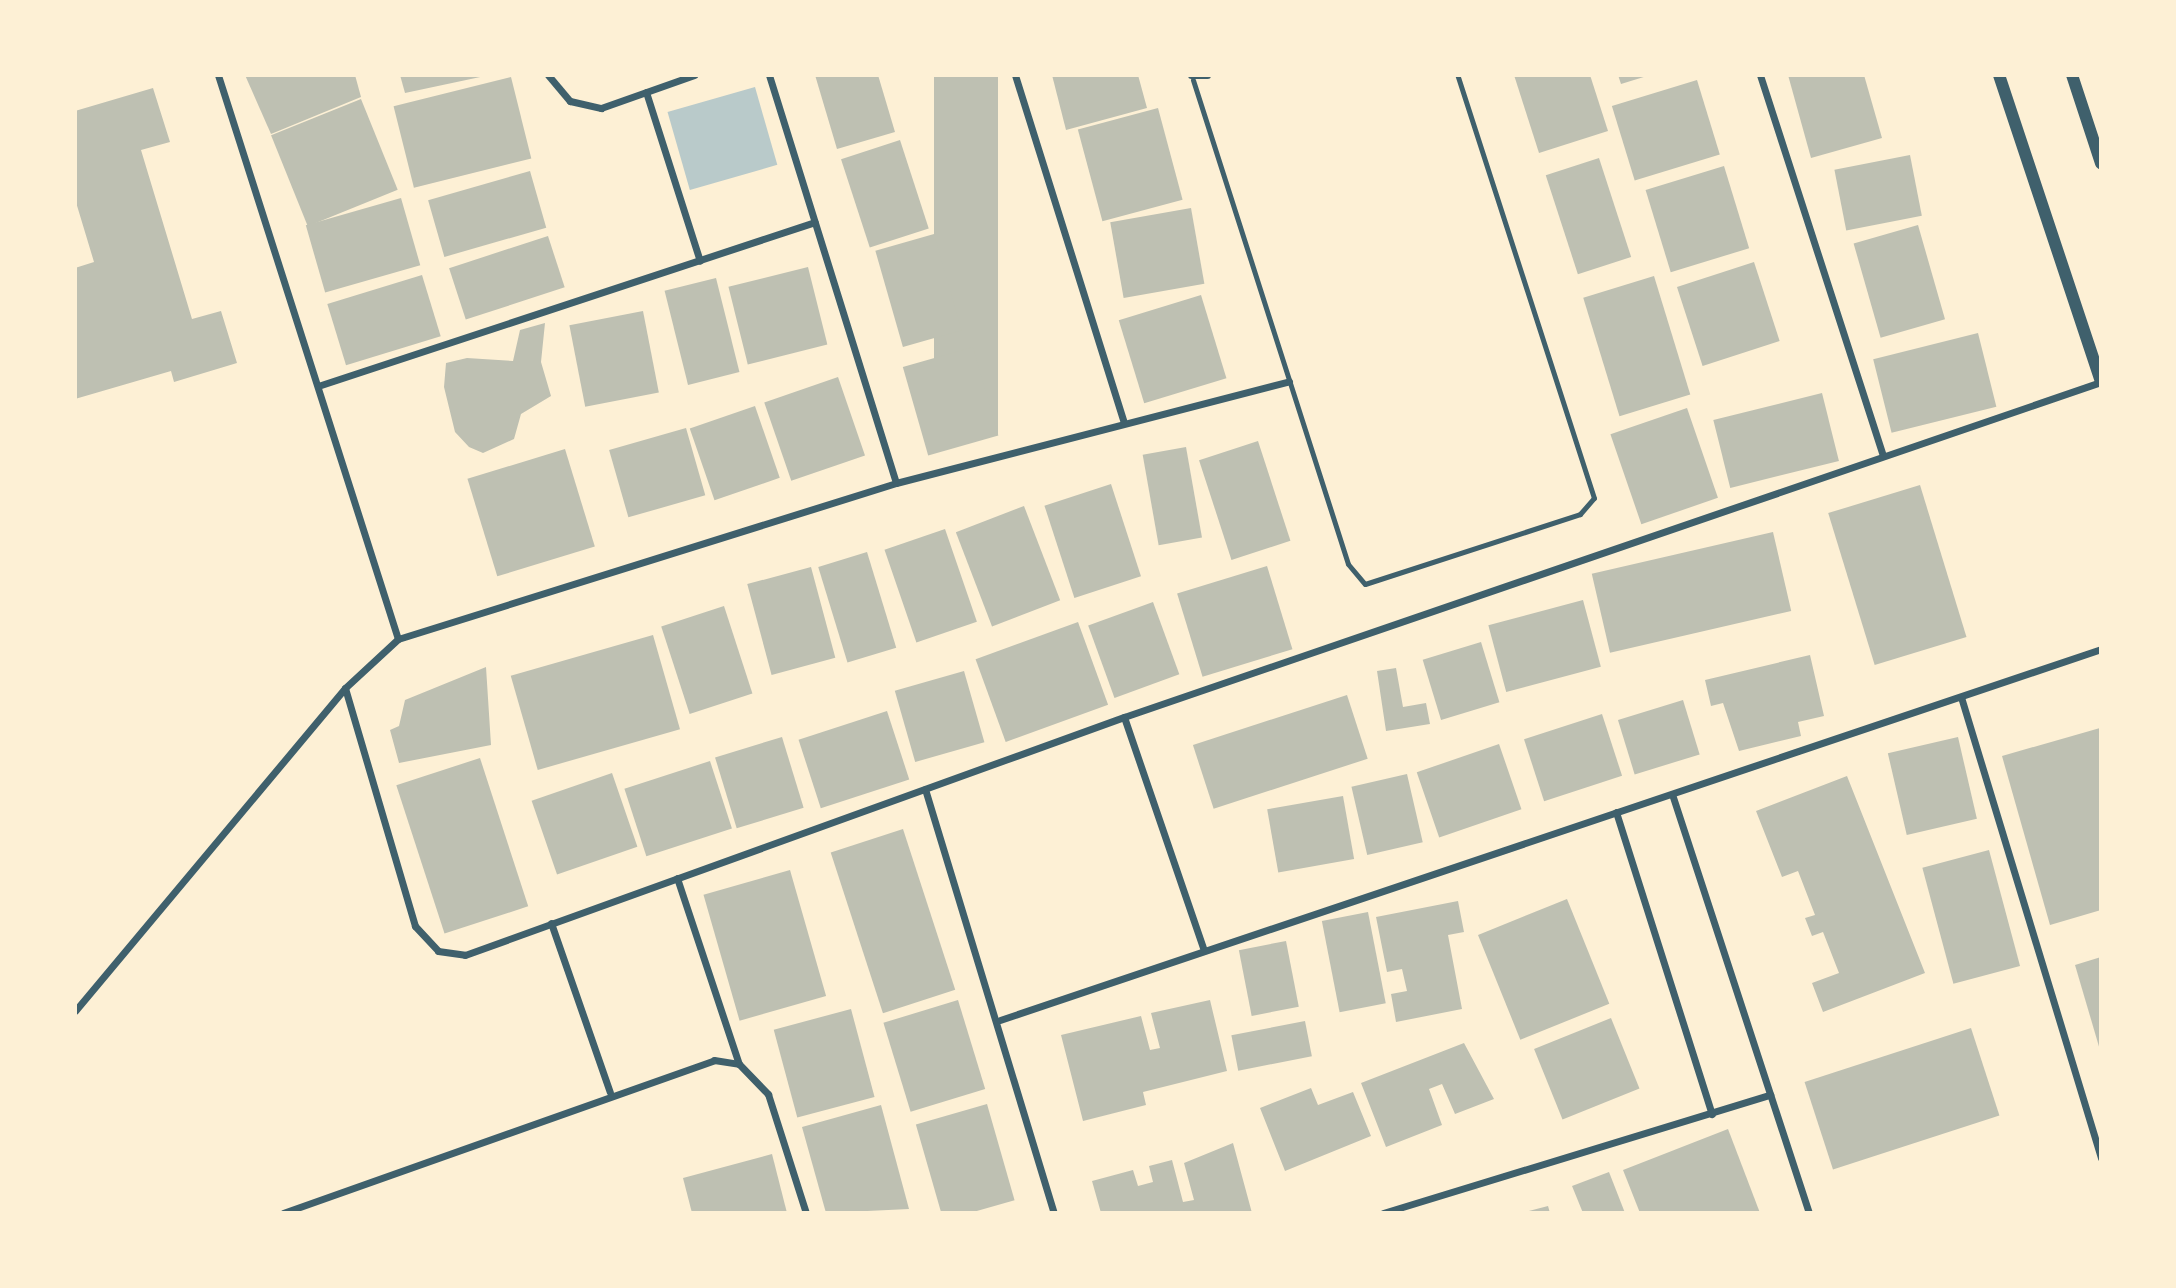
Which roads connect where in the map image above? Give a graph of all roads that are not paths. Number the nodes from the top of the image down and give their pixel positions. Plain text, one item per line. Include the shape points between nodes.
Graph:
1 (218, 75) edge
2 (548, 75) edge
3 (694, 75) edge
4 (769, 75) edge
5 (1014, 75) edge
6 (1206, 75) edge
7 (1457, 75) edge
8 (1760, 75) edge
9 (1999, 75) edge
10 (2072, 75) edge
11 (1192, 77) edge
12 (646, 92) junction
13 (2101, 163) edge
14 (815, 222) junction
15 (700, 261) junction
16 (1289, 380) junction
17 (2101, 382) edge
18 (318, 386) junction
19 (1124, 422) junction
20 (1883, 455) junction
21 (896, 483) junction
22 (398, 639) junction
23 (2101, 649) edge
24 (345, 688) junction
25 (1961, 697) junction
26 (1124, 717) junction
27 (925, 789) junction
28 (1672, 794) junction
29 (1616, 812) junction
30 (677, 878) junction
31 (551, 923) junction
32 (1204, 951) junction
33 (75, 1011) edge
34 (1000, 1020) junction
35 (739, 1064) junction
36 (610, 1092) junction
37 (1770, 1095) junction
38 (1712, 1114) junction
39 (2101, 1158) edge
40 (283, 1213) edge
41 (806, 1213) edge
42 (1054, 1213) edge
43 (1383, 1213) edge
44 (1809, 1213) edge

1 - 18 street
2 - 12 street via 570,101 601,107
3 - 12 street
4 - 14 street
5 - 19 street
6 - 11 street
7 - 16 lane via 1591,487 1589,509 1365,584 1348,564
8 - 20 street
9 - 17 street
10 - 13 street
11 - 16 lane
12 - 15 street
14 - 15 street
14 - 21 street
15 - 18 street
16 - 19 street
17 - 20 street
18 - 22 street
19 - 21 street
20 - 26 street
21 - 22 street
22 - 24 street
23 - 25 street
24 - 31 street via 419,936 438,951 465,955
24 - 33 street
25 - 28 street
25 - 39 street
26 - 27 street
26 - 32 street
27 - 30 street
27 - 34 street
28 - 29 street
28 - 37 street
29 - 32 street
29 - 38 street
30 - 31 street
30 - 35 street
31 - 36 street
32 - 34 street
34 - 42 street
35 - 36 street via 714,1060
35 - 41 street via 768,1094
36 - 40 street
37 - 38 street
37 - 44 street
38 - 43 street

